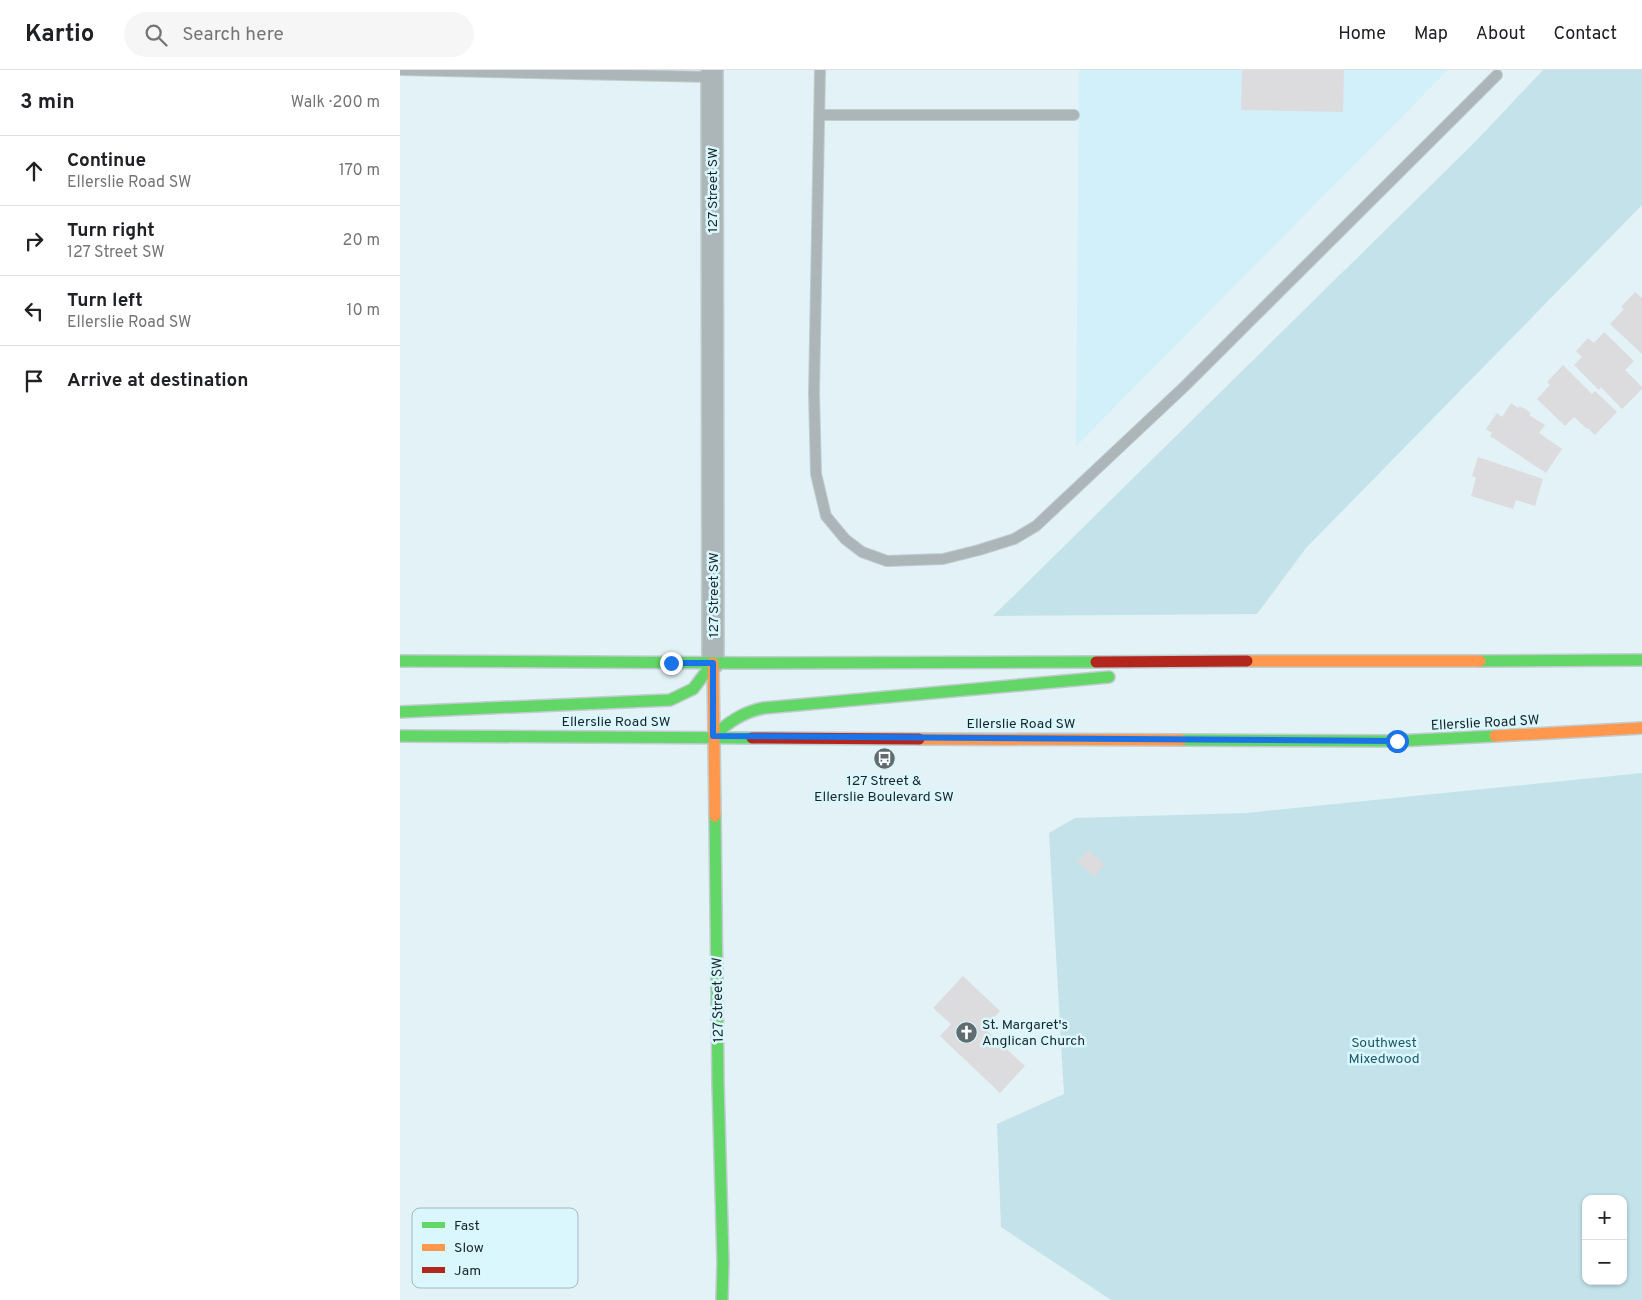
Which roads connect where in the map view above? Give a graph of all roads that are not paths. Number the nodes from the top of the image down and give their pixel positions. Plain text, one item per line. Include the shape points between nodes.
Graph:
1 (400, 70) edge
2 (820, 70) edge
3 (712, 74) edge
4 (1497, 75) dead end
5 (819, 115) junction
6 (1074, 115) dead end
7 (1306, 660) junction
8 (1642, 660) edge
9 (400, 661) edge
10 (713, 663) junction
11 (1158, 673) dead end
12 (1119, 676) dead end
13 (400, 712) edge
14 (1642, 728) edge
15 (400, 736) edge
16 (713, 736) junction
17 (722, 1300) edge

1 - 3 lane
2 - 5 lane
3 - 10 street, 127 Street SW
4 - 5 lane via 1185,386 1036,526 1014,539 979,550 918,561 887,561 862,552 845,539 826,516 816,474 814,393
5 - 6 lane
7 - 8 main road
7 - 10 main road
7 - 11 main road
9 - 10 main road
10 - 13 main road via 693,690 670,700
10 - 16 main road, 127 Street SW
12 - 16 main road via 757,710 746,712
14 - 16 main road, Ellerslie Road SW via 1397,741
15 - 16 main road, Ellerslie Road SW
16 - 17 main road, 127 Street SW

